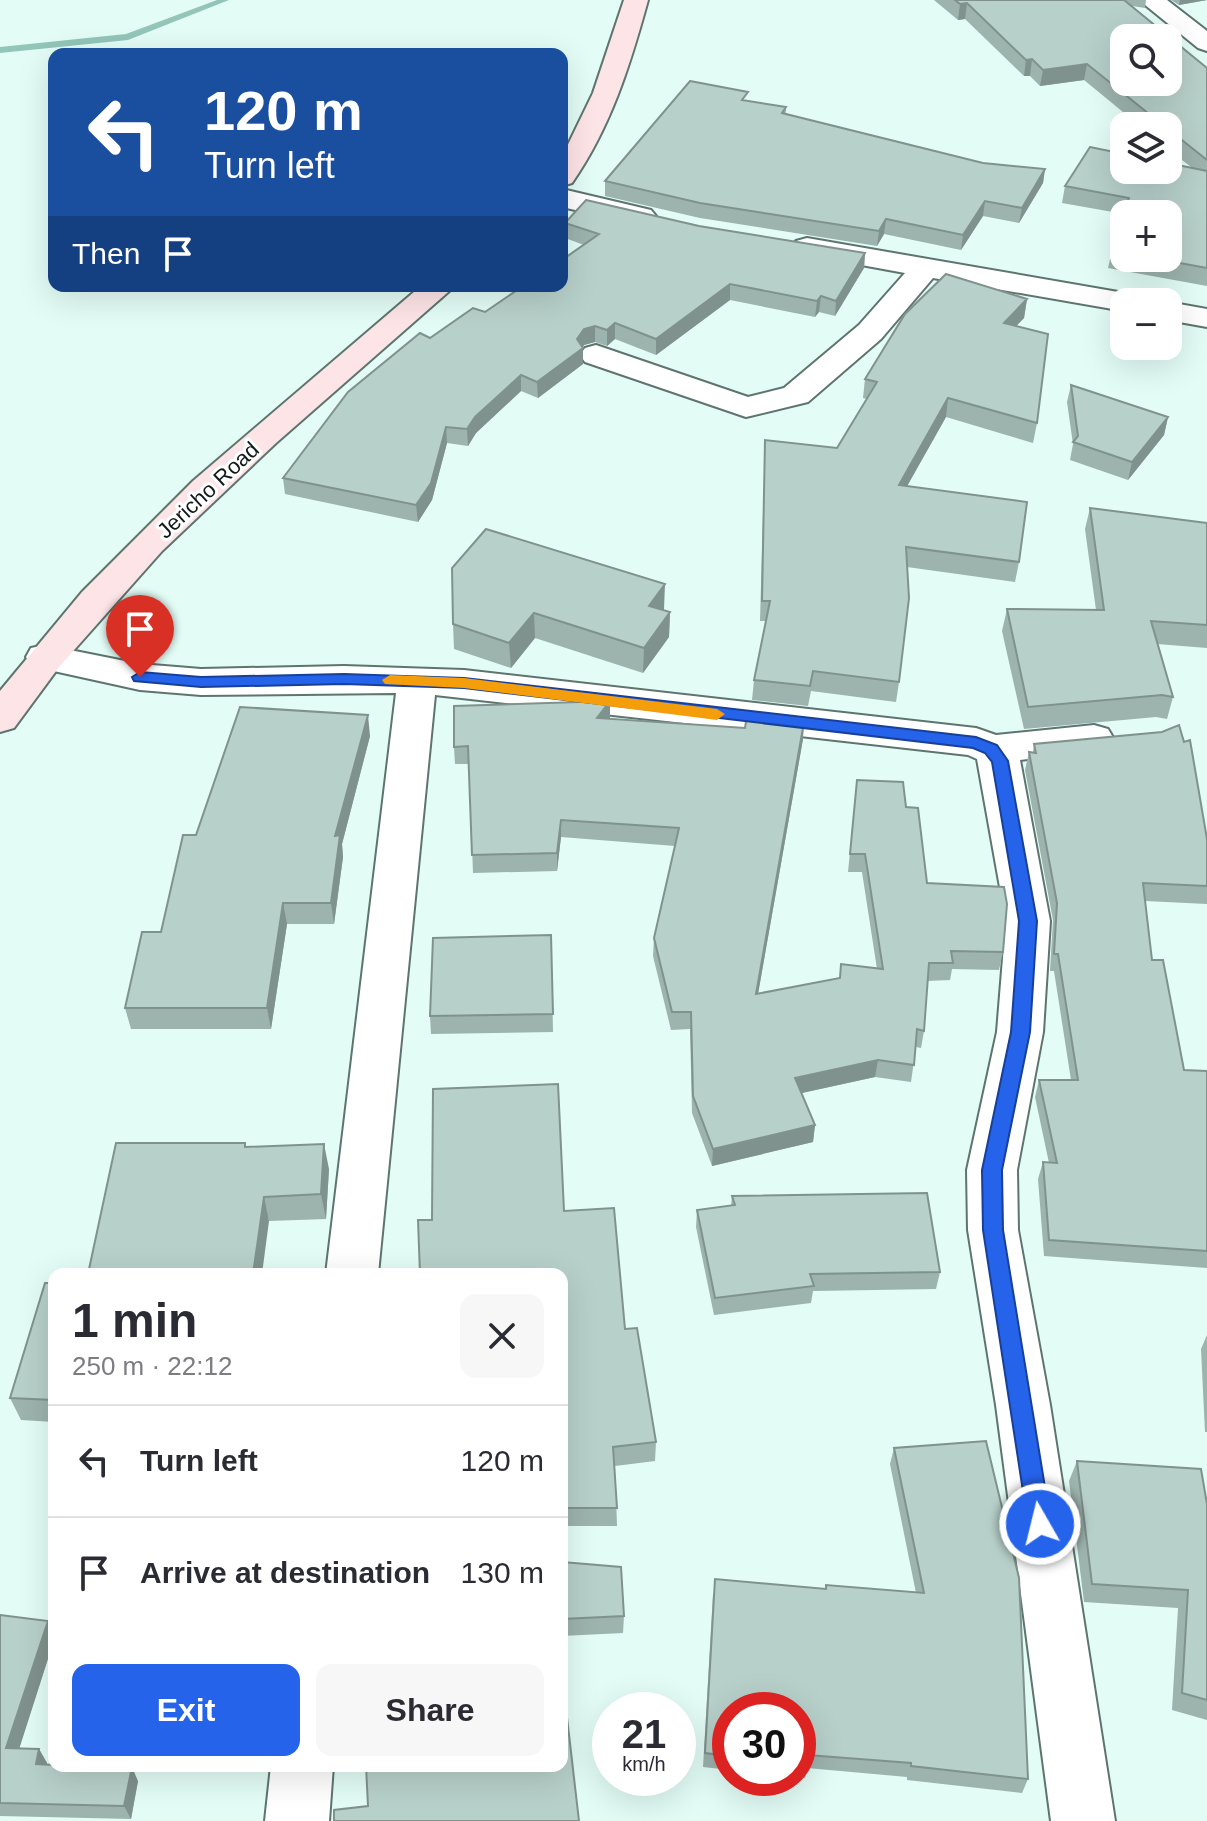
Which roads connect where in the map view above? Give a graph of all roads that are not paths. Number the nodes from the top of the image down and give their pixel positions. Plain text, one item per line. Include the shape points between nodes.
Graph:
1 (636, 0) edge
2 (1151, 0) edge
3 (1207, 43) edge
4 (568, 170) edge
5 (568, 199) edge
6 (669, 223) edge
7 (775, 242) edge
8 (927, 266) junction
9 (433, 292) edge
10 (1110, 299) edge
11 (1182, 314) edge
12 (1207, 318) edge
13 (596, 355) dead end
14 (45, 657) junction
15 (417, 682) junction
16 (0, 719) edge
17 (1126, 736) edge
18 (991, 749) junction
19 (353, 1268) edge
20 (301, 1772) edge
21 (297, 1821) edge
22 (1083, 1821) edge

1 - 4 street via 577,160
2 - 3 street
5 - 6 street
7 - 8 street
8 - 10 street
8 - 13 street via 859,341 796,395 768,405 746,407
9 - 14 street, Jericho Road via 288,414 116,577
11 - 12 street
14 - 15 street via 140,677 201,682
14 - 16 street, Jericho Road
15 - 18 street via 464,683 976,742
15 - 19 street
17 - 18 street
18 - 22 street via 1000,761 1028,921 1020,1032 992,1170 993,1230
20 - 21 street

